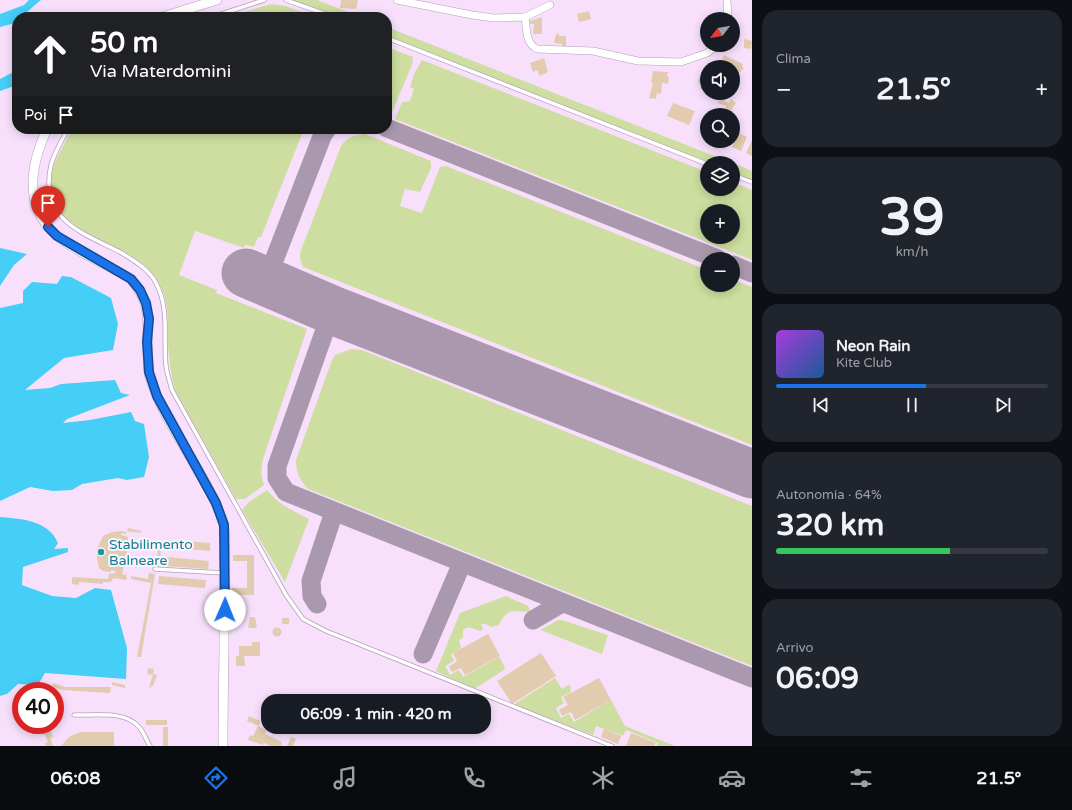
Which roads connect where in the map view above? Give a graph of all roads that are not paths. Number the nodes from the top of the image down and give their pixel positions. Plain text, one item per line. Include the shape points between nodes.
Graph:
1 (217, 0) edge
2 (264, 0) edge
3 (286, 0) edge
4 (397, 0) edge
5 (727, 0) edge
6 (550, 5) dead end
7 (178, 12) edge
8 (227, 12) edge
9 (320, 12) edge
10 (728, 12) edge
11 (525, 17) junction
12 (392, 40) edge
13 (708, 52) edge
14 (45, 134) edge
15 (66, 134) edge
16 (700, 161) edge
17 (740, 178) edge
18 (752, 182) edge
19 (155, 569) dead end
20 (224, 573) junction
21 (74, 716) dead end
22 (150, 746) edge
23 (223, 746) edge
24 (612, 746) edge

1 - 7 street
2 - 8 lane
3 - 9 lane
4 - 11 street via 494,18
5 - 10 street
6 - 11 street
11 - 13 street via 528,42 537,50 594,51 638,61 681,62
12 - 16 lane
14 - 20 street via 33,172 33,198 40,217 57,236 131,279 140,290 149,319 149,372 157,396 216,503 224,525
15 - 24 lane via 51,164 48,188 52,204 66,222 135,260 156,282 166,318 166,367 172,390 286,595 303,619 326,631
17 - 18 lane
19 - 20 lane
20 - 23 street
21 - 22 lane via 118,716 133,721 140,727

